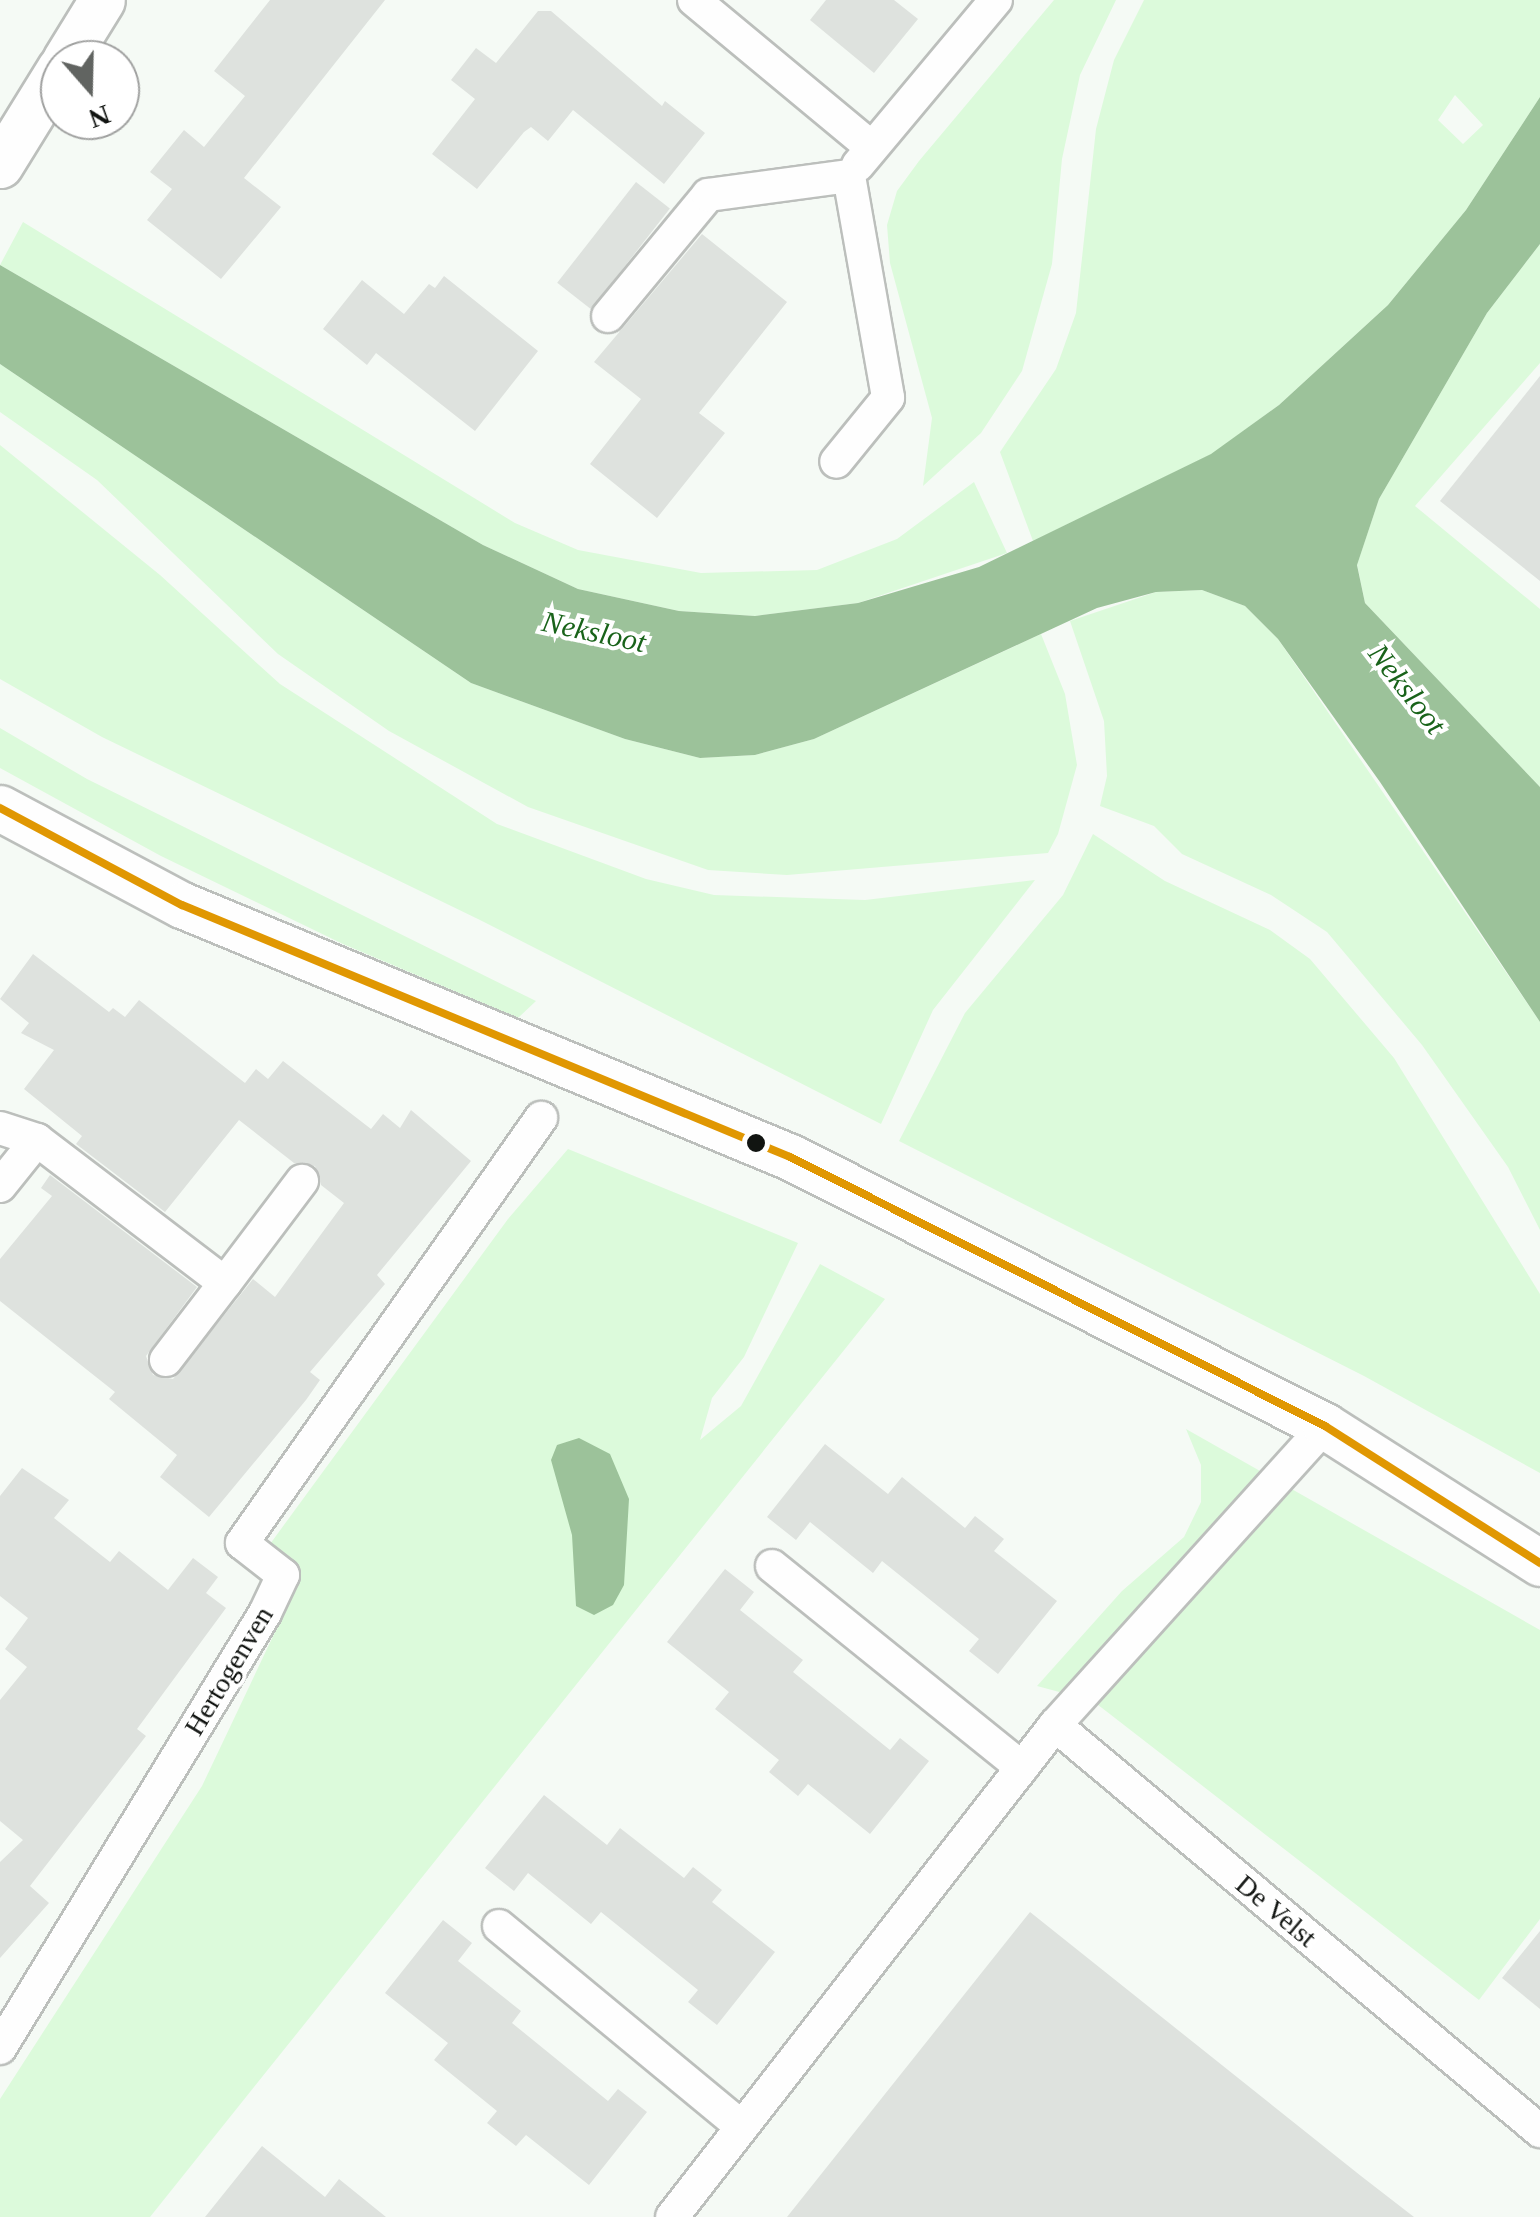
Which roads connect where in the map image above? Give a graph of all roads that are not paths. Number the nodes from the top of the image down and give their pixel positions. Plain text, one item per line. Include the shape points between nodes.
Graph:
1 (102, 0) edge
2 (694, 0) edge
3 (996, 0) edge
4 (77, 40) edge
5 (40, 100) edge
6 (872, 148) junction
7 (0, 164) edge
8 (849, 176) junction
9 (608, 316) dead end
10 (836, 462) dead end
11 (0, 808) edge
12 (541, 1118) dead end
13 (0, 1128) edge
14 (37, 1140) junction
15 (302, 1181) dead end
16 (0, 1186) edge
17 (225, 1283) junction
18 (166, 1360) dead end
19 (1325, 1426) junction
20 (1540, 1563) edge
21 (772, 1566) dead end
22 (1055, 1725) junction
23 (1022, 1768) junction
24 (499, 1926) dead end
25 (0, 2048) edge
26 (742, 2127) junction
27 (1540, 2131) edge
28 (672, 2217) edge

1 - 4 main road
2 - 6 street
3 - 6 street
5 - 7 main road
6 - 8 street
8 - 9 street via 708,195
8 - 10 street via 888,398
11 - 19 main road via 182,905 790,1157
12 - 25 street, Hertogenven via 242,1544 282,1575 264,1613
13 - 14 street
14 - 16 street
14 - 17 street
15 - 17 street
17 - 18 street
19 - 20 main road
19 - 22 street
21 - 23 street
22 - 23 street
22 - 27 street, De Velst
23 - 26 street
24 - 26 street
26 - 28 street

